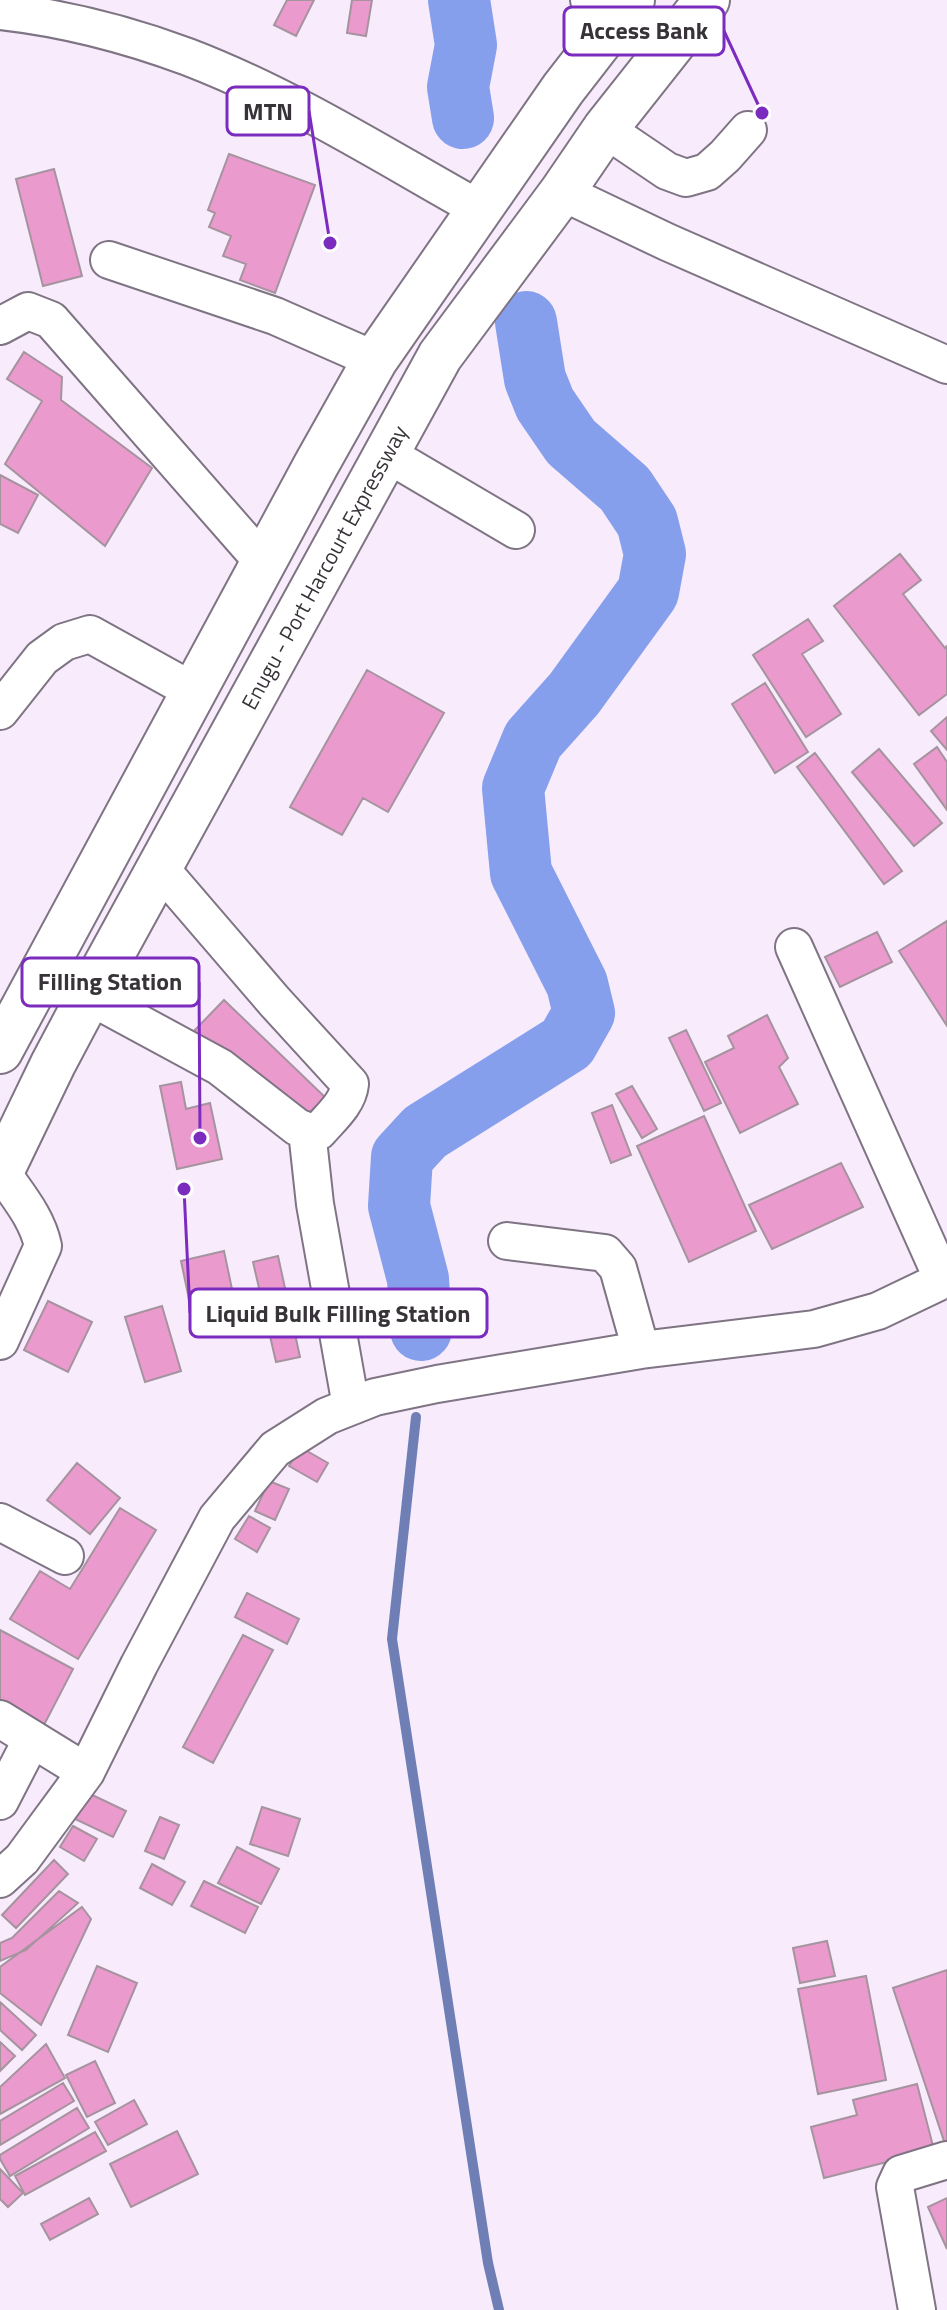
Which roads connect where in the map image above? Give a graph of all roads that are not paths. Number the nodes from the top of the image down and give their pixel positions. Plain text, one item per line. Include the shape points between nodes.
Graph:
1 (707, 0) edge
2 (612, 8) edge
3 (0, 11) edge
4 (605, 129) junction
5 (748, 130) dead end
6 (562, 192) junction
7 (479, 209) junction
8 (109, 260) dead end
9 (0, 326) edge
10 (375, 360) junction
11 (947, 365) edge
12 (387, 454) junction
13 (516, 530) dead end
14 (263, 562) junction
15 (193, 691) junction
16 (0, 711) edge
17 (159, 867) junction
18 (794, 947) dead end
19 (89, 996) junction
20 (0, 1051) edge
21 (307, 1131) junction
22 (1, 1172) edge
23 (507, 1241) dead end
24 (945, 1279) edge
25 (0, 1341) edge
26 (641, 1350) junction
27 (363, 1402) junction
28 (0, 1522) edge
29 (65, 1556) dead end
30 (0, 1719) edge
31 (32, 1739) junction
32 (86, 1772) junction
33 (0, 1801) edge
34 (0, 1879) edge
35 (947, 2160) edge
36 (917, 2310) edge

1 - 4 highway, Enugu - Port Harcourt Expressway
2 - 7 highway
3 - 7 street via 115,34 201,63 279,98
4 - 5 street via 686,178 707,172
4 - 6 highway, Enugu - Port Harcourt Expressway
6 - 11 street
6 - 12 highway, Enugu - Port Harcourt Expressway via 440,356
7 - 10 highway
8 - 10 street via 275,316
9 - 14 street via 28,311 51,320
10 - 14 highway
12 - 13 street
12 - 17 highway, Enugu - Port Harcourt Expressway
14 - 15 highway
15 - 16 street via 90,634 64,642 42,658
15 - 20 highway
17 - 19 highway, Enugu - Port Harcourt Expressway
17 - 21 street via 350,1084 344,1102 319,1131
18 - 24 street
19 - 21 street via 220,1067
19 - 22 highway, Enugu - Port Harcourt Expressway
21 - 27 street via 315,1204
22 - 25 street via 35,1220 43,1246
23 - 26 street via 605,1253 618,1268
24 - 26 street via 878,1311 814,1329
26 - 27 street via 437,1384
27 - 32 street via 327,1416 275,1449 217,1518
28 - 29 street
30 - 31 street
31 - 32 street
31 - 33 street
32 - 34 street via 22,1859
35 - 36 street via 901,2174 895,2187

